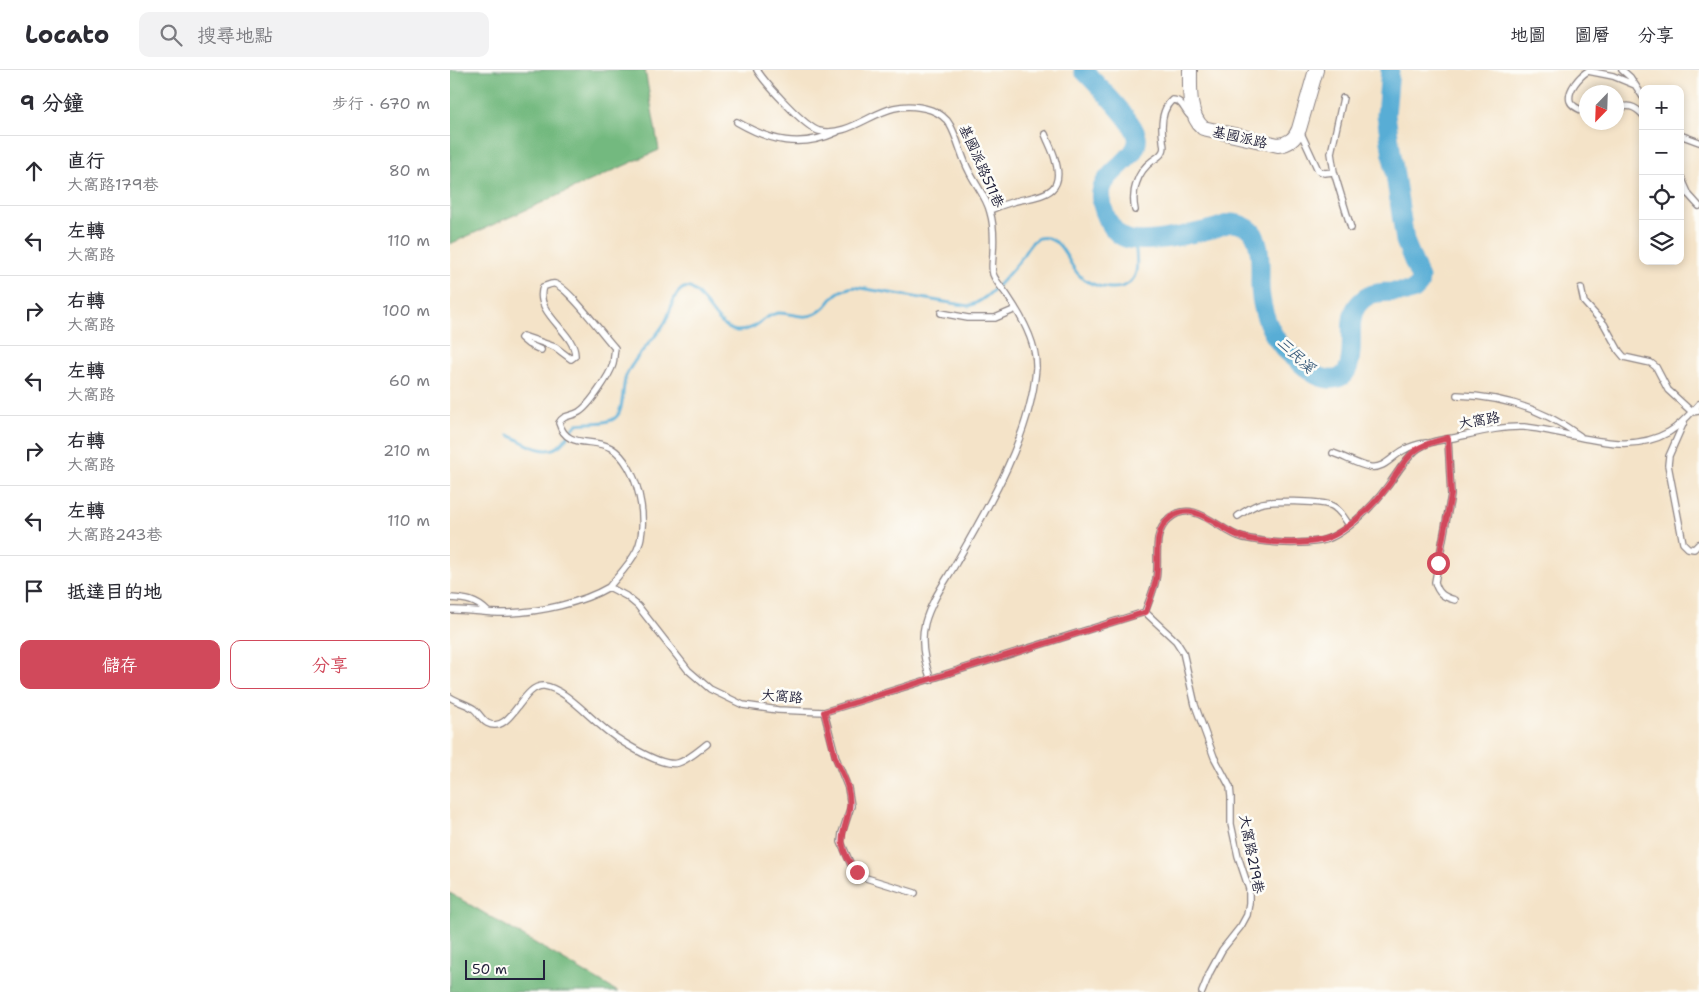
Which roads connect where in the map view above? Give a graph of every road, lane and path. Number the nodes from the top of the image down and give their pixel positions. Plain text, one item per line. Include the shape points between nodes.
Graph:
1 (757, 70) edge
2 (1190, 70) edge
3 (1316, 70) edge
4 (1622, 70) edge
5 (1635, 85) junction
6 (1639, 90) edge
7 (1343, 98) dead end
8 (1624, 107) edge
9 (1579, 109) edge
10 (1639, 110) edge
11 (737, 122) dead end
12 (1198, 124) junction
13 (1299, 129) junction
14 (841, 131) junction
15 (1045, 134) dead end
16 (1684, 136) edge
17 (1699, 142) edge
18 (1334, 172) junction
19 (1684, 183) edge
20 (1699, 206) edge
21 (990, 210) junction
22 (1134, 210) dead end
23 (1351, 228) dead end
24 (1581, 288) dead end
25 (1016, 309) junction
26 (941, 313) dead end
27 (541, 350) dead end
28 (1457, 394) dead end
29 (1699, 404) edge
30 (1699, 411) edge
31 (1692, 412) junction
32 (1684, 420) junction
33 (1582, 437) junction
34 (1448, 438) junction
35 (1431, 442) junction
36 (1333, 453) dead end
37 (1238, 516) dead end
38 (1349, 525) junction
39 (1699, 544) edge
40 (609, 587) junction
41 (450, 598) edge
42 (1455, 600) dead end
43 (450, 610) edge
44 (488, 612) junction
45 (1146, 612) junction
46 (930, 680) junction
47 (450, 697) edge
48 (824, 712) junction
49 (707, 744) dead end
50 (915, 893) dead end
51 (1202, 992) edge

1 - 14 lane, 基國派路511巷 via 764,82 806,123 817,130
2 - 12 street, 基國派路 via 1192,106
3 - 13 street
4 - 5 lane
5 - 6 lane
5 - 9 lane via 1614,76 1588,72 1576,83 1570,96 1573,106
7 - 18 lane via 1331,152
8 - 10 lane
11 - 14 lane via 757,134 795,141 816,140
12 - 13 street, 基國派路 via 1203,128 1278,145 1287,144
12 - 22 lane via 1177,100 1167,105 1163,113 1163,153 1145,167 1138,180
13 - 18 lane via 1318,170
14 - 21 lane, 基國派路511巷 via 893,108 921,107 937,112 950,125 967,168
15 - 21 lane via 1056,160 1057,183 1052,190
16 - 17 lane
18 - 23 lane
19 - 20 lane
21 - 25 lane, 基國派路511巷 via 994,233 992,271
24 - 31 lane via 1584,302 1604,324 1619,352 1624,357 1656,367 1668,390
25 - 26 lane via 995,318
25 - 46 lane, 基國派路511巷 via 1029,336 1036,364 1033,394 1019,441 925,622 922,644
27 - 40 lane via 521,338 554,347 571,359 576,349 553,322 543,301 541,292 549,284 555,284 571,297 614,348 613,365 594,397 579,412 562,418 559,423 572,439 613,449 639,488 640,541 627,565
28 - 33 lane via 1510,401 1563,423
29 - 31 lane, 大窩路
30 - 31 lane
31 - 32 lane, 大窩路
32 - 33 lane, 大窩路 via 1669,432 1645,442 1629,444
32 - 39 lane via 1668,465 1683,543 1688,548
33 - 34 lane, 大窩路 via 1518,427
34 - 35 lane, 大窩路
34 - 42 lane via 1451,495 1435,582 1444,597
35 - 36 lane via 1402,450 1390,462 1380,466 1370,467
35 - 38 lane, 大窩路 via 1416,450 1400,466 1387,487
37 - 38 lane via 1261,503 1319,503 1332,505
38 - 45 lane, 大窩路 via 1320,541 1282,543 1243,537 1231,533 1205,515 1180,513 1169,518 1160,531 1156,582
40 - 44 lane via 570,603 507,614
40 - 48 lane, 大窩路 via 638,606 688,670 710,689 743,704 778,710
41 - 44 lane via 468,599
43 - 44 lane
45 - 46 lane, 大窩路
45 - 51 lane, 大窩路219巷 via 1183,652 1196,705 1214,757 1230,787 1231,824 1249,890 1247,915 1222,950
46 - 48 lane, 大窩路
47 - 49 lane via 475,710 491,725 506,720 532,691 545,686 656,761 677,763
48 - 50 lane via 848,788 851,806 841,842 851,865 866,878

